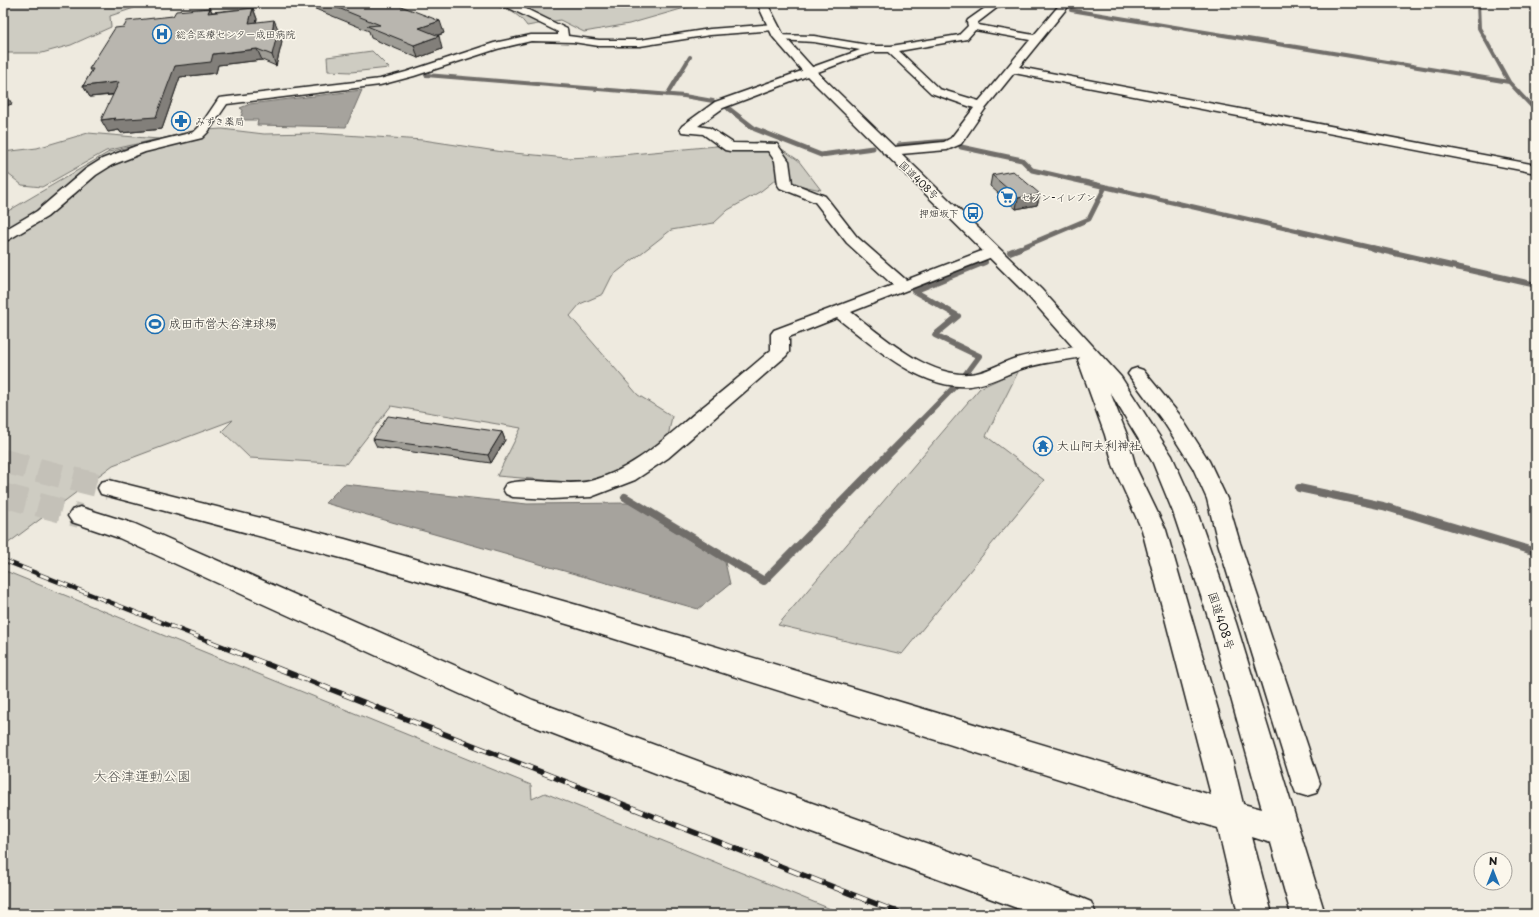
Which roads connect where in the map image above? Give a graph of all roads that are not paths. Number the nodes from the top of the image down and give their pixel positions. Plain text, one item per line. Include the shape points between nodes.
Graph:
1 (500, 3) edge
2 (762, 3) edge
3 (998, 3) edge
4 (1066, 3) edge
5 (973, 27) junction
6 (777, 32) junction
7 (563, 38) junction
8 (1036, 38) junction
9 (874, 49) junction
10 (891, 49) junction
11 (1011, 69) junction
12 (809, 71) junction
13 (981, 106) junction
14 (889, 151) junction
15 (1536, 169) edge
16 (74, 188) junction
17 (3, 226) edge
18 (3, 237) edge
19 (992, 252) junction
20 (904, 286) junction
21 (839, 311) junction
22 (1085, 352) junction
23 (1138, 374) dead end
24 (109, 488) tunnel mouth
25 (513, 489) dead end
26 (80, 516) tunnel mouth
27 (1306, 783) dead end
28 (1230, 815) junction
29 (1282, 830) junction
30 (1079, 914) edge
31 (1255, 914) edge
32 (1308, 914) edge

1 - 7 street via 510,5 563,31
2 - 6 highway, 国道408号
3 - 5 street via 972,22
4 - 8 street
5 - 8 street
5 - 10 street via 964,37
6 - 7 street via 710,32 640,43 599,43
6 - 9 street
6 - 12 highway, 国道408号
7 - 16 street via 531,38 505,43 380,82 223,101 198,135 145,147 108,161 89,173
8 - 11 street
9 - 10 street
9 - 12 street
10 - 13 street via 935,90
11 - 13 street
11 - 15 street
12 - 14 highway, 国道408号
12 - 20 street via 719,105 686,129 706,131 730,146 772,148 782,161 785,185 820,199 852,240
13 - 14 street via 956,140 947,146
14 - 19 highway, 国道408号
16 - 17 street
16 - 18 street via 47,210
19 - 20 street
19 - 22 highway, 国道408号 via 1034,294
20 - 21 street
21 - 22 street via 908,362 931,374 953,380 971,380 1025,362
21 - 25 street via 780,334 780,352 661,453 628,475 591,489 552,492
22 - 28 highway, 国道408号 via 1116,435 1125,468 1154,530 1215,750
22 - 29 highway, 国道408号 via 1114,382 1164,462 1182,505 1223,623
23 - 27 street via 1172,419 1202,466 1217,499
24 - 28 highway via 345,549 554,610 1162,797
26 - 30 highway via 127,531 525,710 798,813
28 - 29 highway
28 - 31 highway, 国道408号
29 - 32 highway, 国道408号

